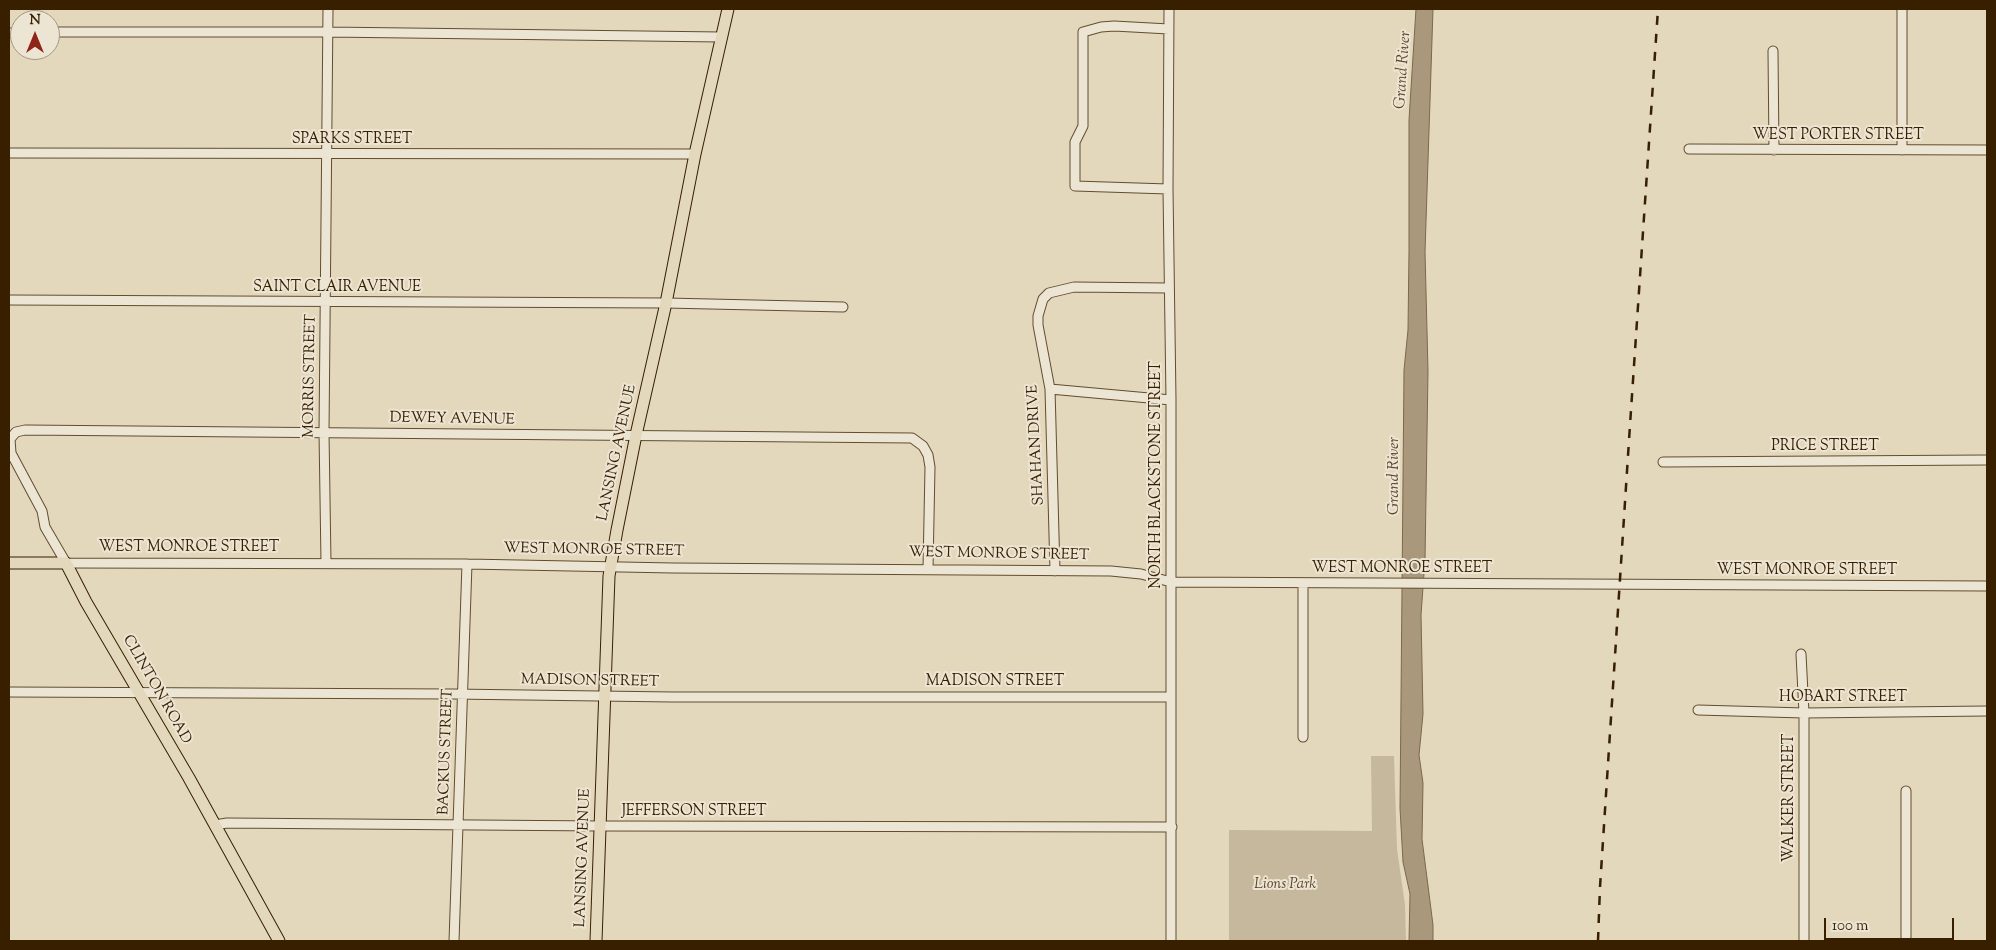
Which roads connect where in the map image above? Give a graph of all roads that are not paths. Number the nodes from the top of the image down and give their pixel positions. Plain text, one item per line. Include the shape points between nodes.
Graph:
1 (328, 9) edge
2 (728, 9) edge
3 (1169, 9) edge
4 (1902, 9) edge
5 (1169, 29) junction
6 (60, 32) edge
7 (328, 32) junction
8 (721, 37) junction
9 (1773, 51) dead end
10 (1689, 150) dead end
11 (1774, 150) junction
12 (1902, 150) junction
13 (1987, 150) edge
14 (9, 153) edge
15 (327, 154) junction
16 (695, 154) junction
17 (1168, 189) junction
18 (1168, 288) junction
19 (9, 300) edge
20 (326, 302) junction
21 (666, 303) junction
22 (843, 307) dead end
23 (1050, 389) junction
24 (1171, 400) junction
25 (324, 432) junction
26 (636, 435) junction
27 (11, 453) joint
28 (1987, 460) edge
29 (1663, 462) dead end
30 (9, 563) edge
31 (66, 563) junction
32 (326, 563) junction
33 (467, 564) junction
34 (612, 566) junction
35 (928, 569) junction
36 (1055, 571) junction
37 (1172, 582) junction
38 (1303, 583) junction
39 (1987, 586) edge
40 (1801, 654) dead end
41 (9, 692) edge
42 (140, 692) junction
43 (463, 694) junction
44 (605, 696) junction
45 (1171, 696) junction
46 (1698, 710) dead end
47 (1987, 711) edge
48 (1804, 713) junction
49 (1303, 737) dead end
50 (1906, 791) dead end
51 (215, 825) junction
52 (459, 825) junction
53 (601, 826) junction
54 (1172, 827) junction
55 (279, 941) edge
56 (454, 941) edge
57 (596, 941) edge
58 (1171, 941) edge
59 (1804, 941) edge
60 (1906, 941) edge

1 - 7 street, MORRIS STREET
2 - 8 main road, LANSING AVENUE
3 - 5 street, NORTH BLACKSTONE STREET
4 - 12 street
5 - 17 street, NORTH BLACKSTONE STREET
5 - 17 street via 1114,26 1083,32 1083,126 1075,142 1075,186
6 - 7 street
7 - 8 street
7 - 15 street, MORRIS STREET
8 - 16 main road, LANSING AVENUE
9 - 11 street
10 - 11 street, WEST PORTER STREET
11 - 12 street, WEST PORTER STREET
12 - 13 street, WEST PORTER STREET
14 - 15 street, SPARKS STREET
15 - 16 street, SPARKS STREET
15 - 20 street, MORRIS STREET
16 - 21 main road, LANSING AVENUE
17 - 18 street, NORTH BLACKSTONE STREET
18 - 23 street, SHAHAN DRIVE via 1074,287 1049,293 1043,299 1038,325
18 - 24 street, NORTH BLACKSTONE STREET
19 - 20 street, SAINT CLAIR AVENUE
20 - 21 street, SAINT CLAIR AVENUE
20 - 25 street, MORRIS STREET
21 - 22 street, SAINT CLAIR AVENUE
21 - 26 main road, LANSING AVENUE
23 - 24 street
23 - 36 street, SHAHAN DRIVE
24 - 37 street, NORTH BLACKSTONE STREET
25 - 26 street, DEWEY AVENUE
25 - 27 street, DEWEY AVENUE via 25,430 16,432 10,439
25 - 32 street, MORRIS STREET
26 - 34 main road, LANSING AVENUE via 616,530
26 - 35 street, DEWEY AVENUE via 912,438 923,446 930,467
27 - 31 street, CLINTON ROAD via 42,511 45,527
28 - 29 street, PRICE STREET
30 - 31 main road, WEST MONROE STREET
31 - 32 street, WEST MONROE STREET
31 - 42 main road, CLINTON ROAD
32 - 33 street, WEST MONROE STREET
33 - 34 street, WEST MONROE STREET
33 - 43 street, BACKUS STREET
34 - 35 street, WEST MONROE STREET
34 - 44 main road, LANSING AVENUE
35 - 36 street, WEST MONROE STREET
36 - 37 street, WEST MONROE STREET via 1111,571
37 - 38 street, WEST MONROE STREET
37 - 45 street, NORTH BLACKSTONE STREET
38 - 39 street, WEST MONROE STREET
38 - 49 street
40 - 48 street, WALKER STREET
41 - 42 street, MADISON STREET
42 - 43 street, MADISON STREET
42 - 51 main road, CLINTON ROAD
43 - 44 street, MADISON STREET
43 - 52 street, BACKUS STREET
44 - 45 street, MADISON STREET
44 - 53 main road, LANSING AVENUE
45 - 54 street, NORTH BLACKSTONE STREET
46 - 48 street, HOBART STREET
47 - 48 street, HOBART STREET
48 - 59 street, WALKER STREET
50 - 60 street
51 - 52 street, JEFFERSON STREET
51 - 55 main road, CLINTON ROAD
52 - 53 street, JEFFERSON STREET
52 - 56 street, BACKUS STREET
53 - 54 street, JEFFERSON STREET
53 - 57 main road, LANSING AVENUE
54 - 58 street, NORTH BLACKSTONE STREET

